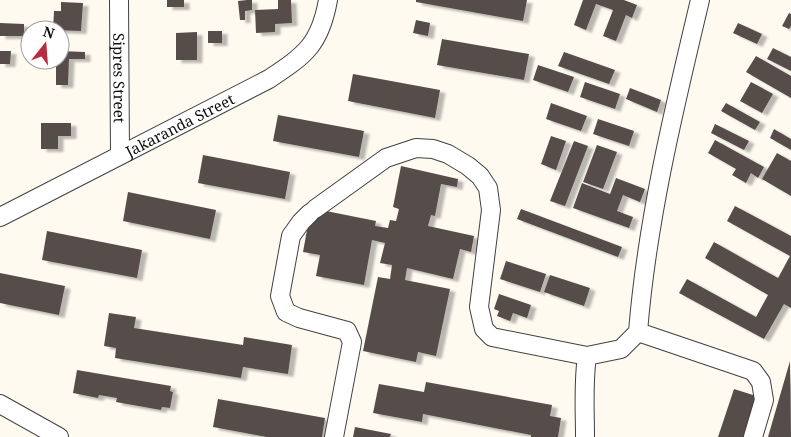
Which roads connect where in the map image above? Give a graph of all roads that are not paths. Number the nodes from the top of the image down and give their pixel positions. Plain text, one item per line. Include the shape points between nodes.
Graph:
1 (119, 0) edge
2 (328, 0) edge
3 (700, 0) edge
4 (120, 154) junction
5 (0, 217) edge
6 (638, 332) junction
7 (587, 356) junction
8 (0, 404) edge
9 (60, 437) edge
10 (334, 437) edge
11 (585, 437) edge
12 (753, 437) edge

1 - 4 street, Sipres Street
2 - 4 street, Jakaranda Street via 320,30 312,45 296,60 269,79
3 - 6 street via 652,224 642,280
4 - 5 street, Jakaranda Street
6 - 7 street via 621,348
6 - 12 street via 753,371 761,382 764,400
7 - 10 street via 492,337 484,328 478,307 491,210 488,188 480,176 448,154 416,148 386,158 313,211 291,236 280,296 286,312 347,331 352,342
7 - 11 street via 583,379
8 - 9 street

